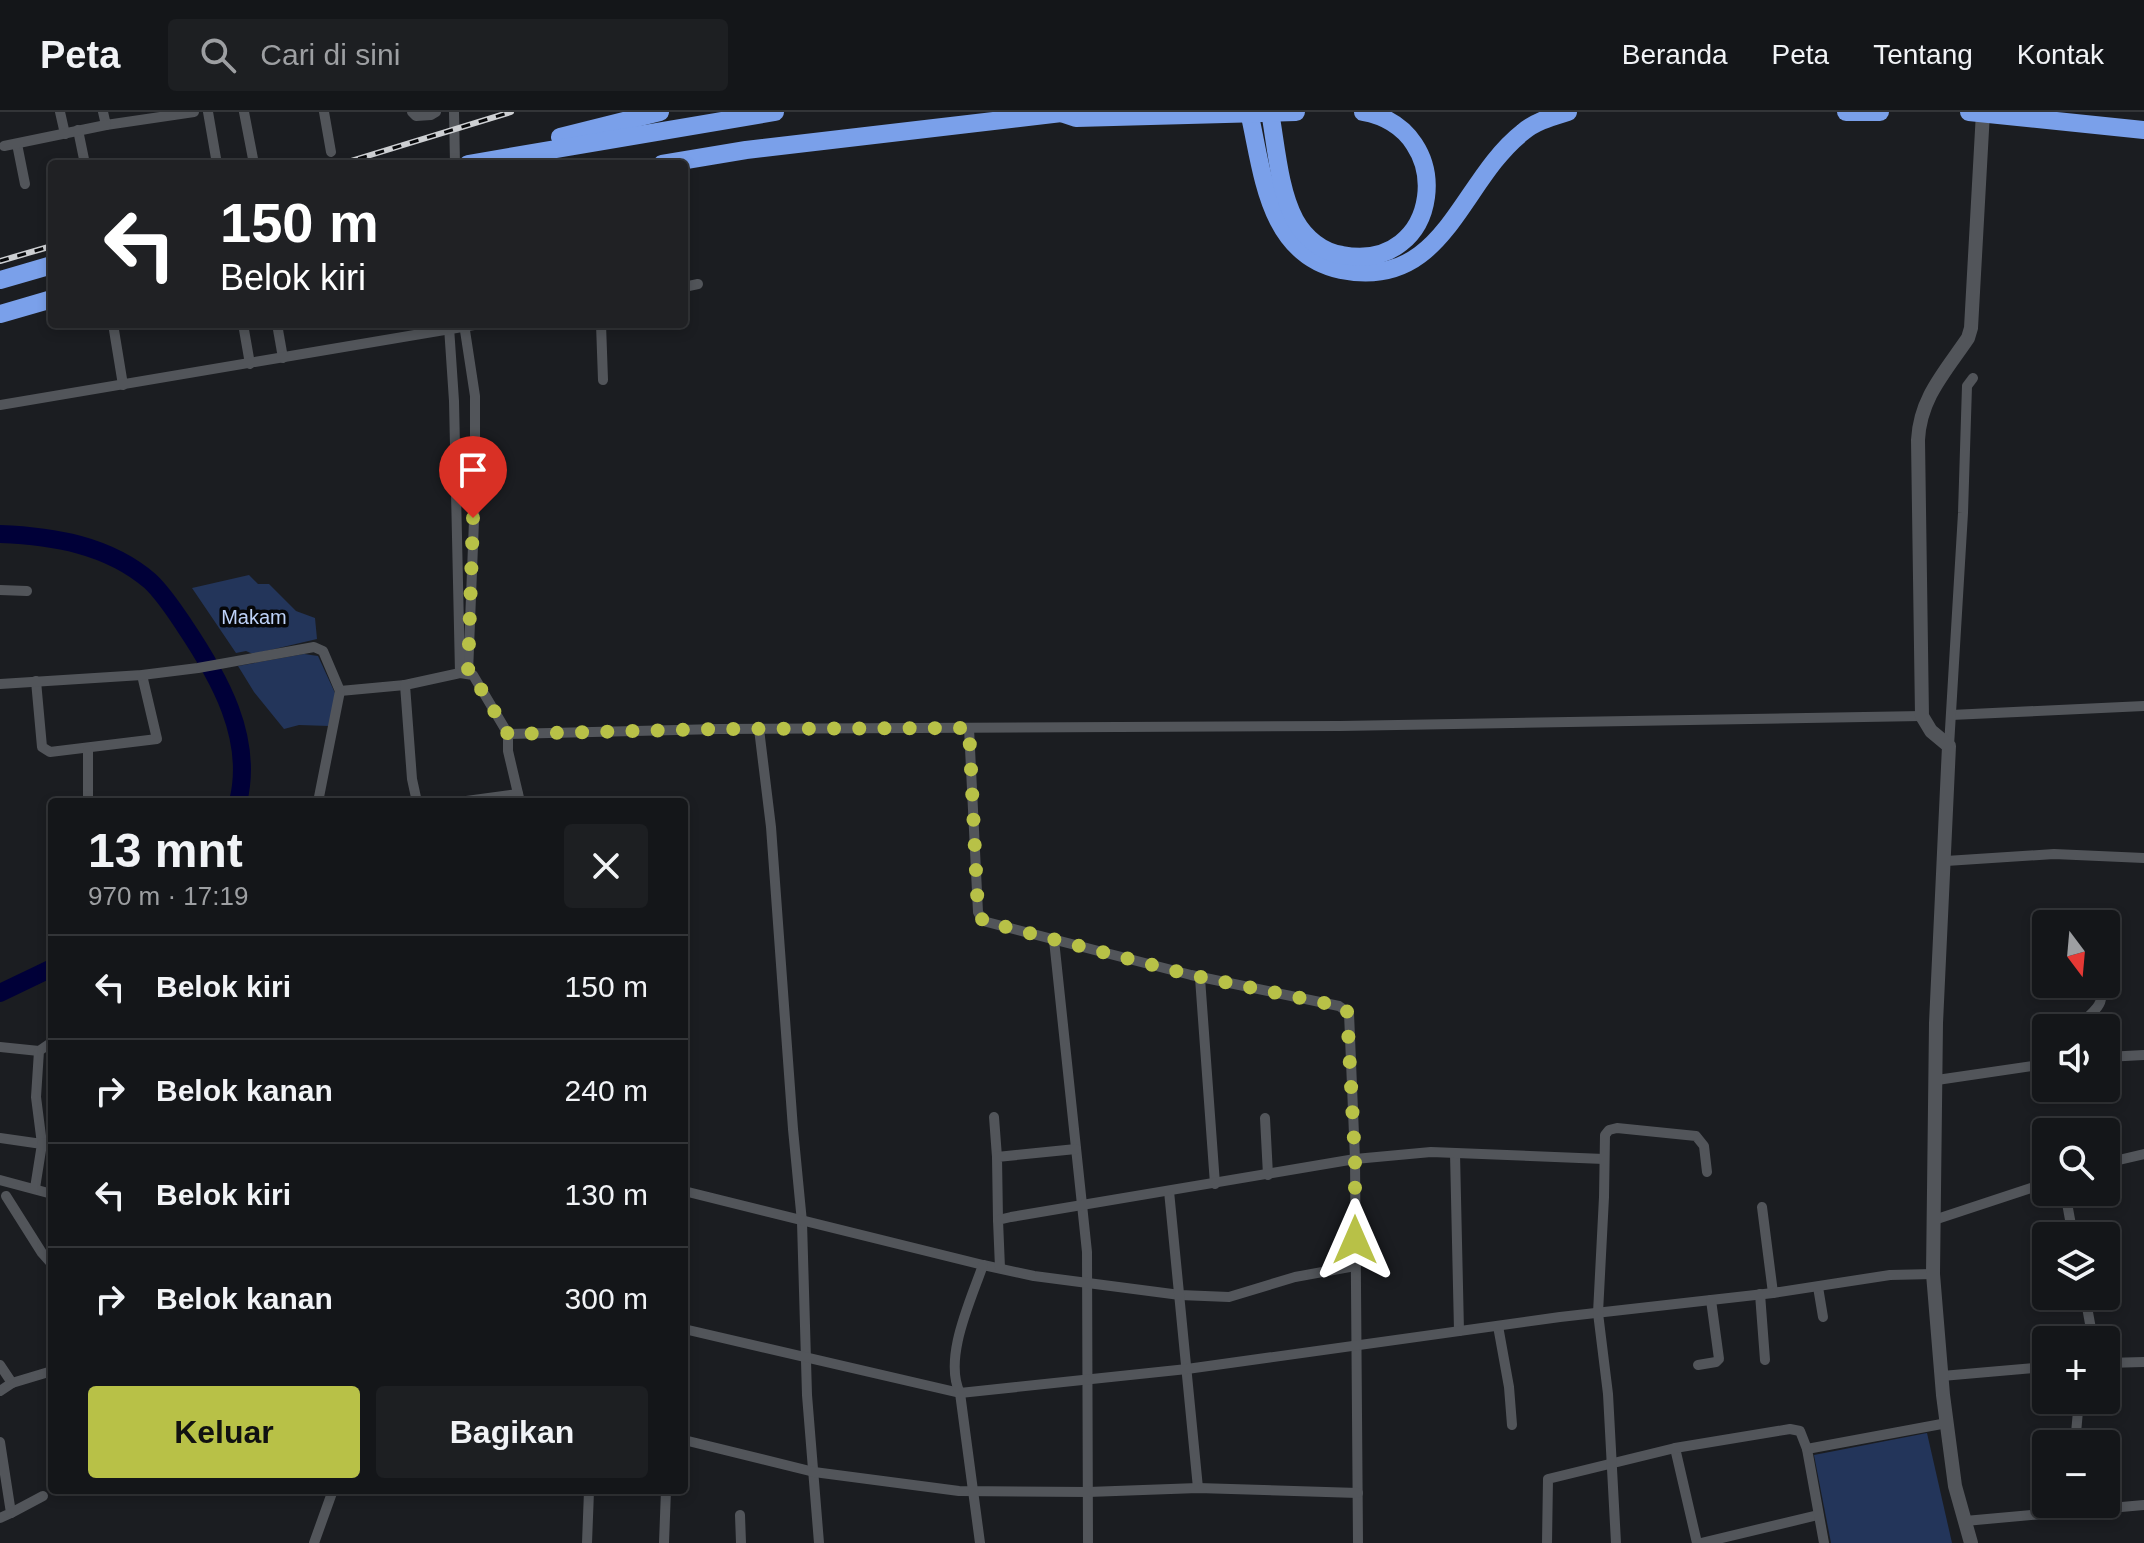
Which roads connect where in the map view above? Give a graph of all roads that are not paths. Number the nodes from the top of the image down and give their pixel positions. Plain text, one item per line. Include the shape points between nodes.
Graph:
1 (60, 112) edge
2 (103, 112) edge
3 (194, 112) edge
4 (208, 112) edge
5 (244, 112) edge
6 (324, 112) edge
7 (436, 112) edge
8 (454, 112) edge
9 (660, 112) edge
10 (775, 112) edge
11 (1070, 112) edge
12 (1249, 112) edge
13 (1270, 112) edge
14 (1296, 112) edge
15 (1363, 112) edge
16 (1568, 112) edge
17 (1846, 112) edge
18 (1880, 112) edge
19 (1969, 112) edge
20 (1983, 112) edge
21 (1061, 113) edge
22 (414, 114) edge
23 (106, 125) junction
24 (78, 130) junction
25 (2144, 130) edge
26 (65, 134) junction
27 (17, 144) junction
28 (4, 146) dead end
29 (331, 152) dead end
30 (505, 156) junction
31 (84, 160) edge
32 (216, 160) edge
33 (253, 160) edge
34 (455, 160) edge
35 (486, 160) edge
36 (686, 160) edge
37 (25, 184) dead end
38 (48, 266) edge
39 (0, 280) edge
40 (698, 284) dead end
41 (688, 286) edge
42 (48, 300) edge
43 (0, 314) edge
44 (114, 328) edge
45 (244, 328) edge
46 (278, 328) edge
47 (444, 328) edge
48 (449, 328) edge
49 (465, 328) edge
50 (601, 328) edge
51 (283, 358) junction
52 (250, 364) junction
53 (1973, 378) dead end
54 (603, 380) dead end
55 (123, 385) junction
56 (0, 405) edge
57 (0, 590) edge
58 (27, 591) dead end
59 (464, 673) junction
60 (142, 675) junction
61 (36, 681) junction
62 (0, 684) edge
63 (405, 685) junction
64 (340, 691) junction
65 (2144, 706) edge
66 (1951, 715) junction
67 (1922, 716) junction
68 (969, 728) junction
69 (759, 729) junction
70 (508, 734) junction
71 (1949, 746) junction
72 (88, 749) junction
73 (88, 798) edge
74 (319, 798) edge
75 (416, 798) edge
76 (519, 798) edge
77 (2144, 858) edge
78 (1946, 861) junction
79 (1054, 940) junction
80 (1200, 978) junction
81 (2100, 998) edge
82 (2091, 1014) edge
83 (48, 1045) edge
84 (0, 1047) edge
85 (39, 1051) junction
86 (2144, 1055) edge
87 (2120, 1056) edge
88 (2032, 1066) edge
89 (1937, 1080) junction
90 (994, 1117) dead end
91 (1265, 1118) dead end
92 (0, 1138) edge
93 (47, 1143) edge
94 (1076, 1149) junction
95 (1455, 1153) junction
96 (2144, 1154) edge
97 (997, 1157) junction
98 (1355, 1159) junction
99 (1604, 1159) junction
100 (2120, 1160) edge
101 (1707, 1172) dead end
102 (1268, 1175) junction
103 (0, 1180) edge
104 (1215, 1184) junction
105 (35, 1188) junction
106 (2032, 1188) edge
107 (1169, 1191) junction
108 (688, 1192) edge
109 (48, 1193) edge
110 (3, 1199) edge
111 (1082, 1205) junction
112 (1762, 1207) dead end
113 (998, 1220) junction
114 (1934, 1220) junction
115 (802, 1222) junction
116 (48, 1260) edge
117 (983, 1265) junction
118 (1355, 1266) junction
119 (1000, 1268) junction
120 (1933, 1274) junction
121 (1086, 1284) junction
122 (1818, 1287) junction
123 (1773, 1293) junction
124 (1760, 1294) junction
125 (1180, 1295) junction
126 (1711, 1300) junction
127 (1598, 1313) junction
128 (1823, 1317) dead end
129 (1498, 1326) junction
130 (688, 1330) edge
131 (1459, 1331) junction
132 (1357, 1347) junction
133 (805, 1358) junction
134 (1765, 1360) dead end
135 (2144, 1362) edge
136 (2120, 1363) edge
137 (0, 1365) edge
138 (1698, 1365) dead end
139 (2032, 1368) edge
140 (1187, 1369) junction
141 (48, 1372) edge
142 (1942, 1376) junction
143 (1088, 1379) junction
144 (12, 1383) junction
145 (0, 1391) edge
146 (960, 1393) junction
147 (1947, 1423) junction
148 (1512, 1425) dead end
149 (688, 1441) edge
150 (0, 1442) edge
151 (1675, 1448) junction
152 (1807, 1449) junction
153 (1613, 1463) junction
154 (814, 1472) junction
155 (1198, 1488) junction
156 (974, 1492) junction
157 (1088, 1492) junction
158 (1358, 1493) junction
159 (332, 1494) edge
160 (589, 1494) edge
161 (666, 1494) edge
162 (43, 1496) dead end
163 (2144, 1505) edge
164 (2120, 1506) edge
165 (11, 1513) junction
166 (2032, 1513) edge
167 (740, 1515) dead end
168 (1818, 1515) junction
169 (0, 1518) edge
170 (1965, 1521) junction
171 (314, 1543) edge
172 (587, 1543) edge
173 (664, 1543) edge
174 (741, 1543) edge
175 (819, 1543) edge
176 (980, 1543) edge
177 (1088, 1543) edge
178 (1358, 1543) edge
179 (1547, 1543) edge
180 (1616, 1543) edge
181 (1699, 1543) edge
182 (1824, 1543) edge
183 (1971, 1543) edge

1 - 26 street
2 - 23 street
3 - 23 street
4 - 32 street
5 - 33 street
6 - 29 street
7 - 22 street
8 - 34 street
9 - 30 highway
10 - 30 highway
11 - 21 highway
12 - 16 highway via 1281,229 1303,253 1330,267 1363,273 1404,264 1425,252 1510,144 1536,124
13 - 15 highway via 1296,223 1318,246 1352,257 1388,252 1405,240 1419,223 1429,189 1419,151 1405,133
14 - 21 highway via 1092,118
17 - 18 highway
19 - 25 highway
20 - 67 street via 1971,328 1926,399 1920,419
21 - 36 highway
23 - 24 street
24 - 26 street
24 - 31 street
26 - 27 street
27 - 28 street
27 - 37 street
30 - 35 highway
38 - 39 highway
40 - 41 street
42 - 43 highway
44 - 55 street
45 - 52 street
46 - 51 street
47 - 51 street
48 - 59 street
49 - 59 street via 475,396 475,495
50 - 54 street
51 - 52 street
52 - 55 street
53 - 66 street via 1967,386
55 - 56 street
57 - 58 street
59 - 63 street
59 - 70 street via 474,678
60 - 61 street
60 - 64 street via 317,648
60 - 72 street via 157,739
61 - 62 street
61 - 72 street via 44,750
63 - 64 street
63 - 75 street
64 - 74 street
65 - 66 street
66 - 71 street
67 - 68 street
67 - 71 street
68 - 69 street
68 - 79 street via 979,915 986,922
69 - 70 street
69 - 115 street
70 - 76 street
71 - 78 street
72 - 73 street
77 - 78 street via 2054,854
78 - 89 street
79 - 80 street
79 - 94 street
80 - 98 street via 1347,1011
80 - 104 street
81 - 82 street via 2100,1007
83 - 85 street
84 - 85 street
85 - 93 street via 36,1097
86 - 87 street
88 - 89 street
89 - 114 street
90 - 97 street
91 - 102 street
92 - 93 street
93 - 105 street
94 - 97 street
94 - 111 street
95 - 98 street
95 - 99 street
95 - 131 street
96 - 100 street
97 - 113 street
98 - 102 street
98 - 118 street
99 - 101 street via 1609,1130 1690,1134 1704,1146
99 - 127 street
102 - 104 street
103 - 105 street
103 - 110 street
104 - 107 street
105 - 109 street
106 - 114 street
107 - 111 street
107 - 125 street
108 - 115 street
110 - 116 street
111 - 113 street
111 - 121 street
112 - 123 street
113 - 119 street
114 - 120 street
115 - 117 street
115 - 133 street
117 - 119 street
117 - 146 street via 959,1335 955,1378
118 - 125 street via 1229,1297
118 - 132 street
119 - 121 street
120 - 122 street
120 - 142 street
121 - 125 street
121 - 143 street
122 - 123 street
122 - 128 street
123 - 124 street
124 - 126 street
124 - 134 street
125 - 140 street
126 - 127 street
126 - 138 street via 1719,1359
127 - 129 street
127 - 153 street
129 - 131 street
129 - 148 street
130 - 133 street
131 - 132 street
132 - 140 street
132 - 158 street
133 - 146 street
133 - 154 street
135 - 136 street
137 - 144 street
139 - 142 street
140 - 143 street
140 - 155 street
141 - 144 street
142 - 147 street
143 - 146 street
143 - 157 street
144 - 145 street
146 - 156 street
147 - 152 street
147 - 170 street
149 - 154 street
150 - 165 street
151 - 152 street via 1797,1428
151 - 153 street
151 - 181 street
152 - 168 street
153 - 179 street via 1547,1480
153 - 180 street
154 - 156 street
154 - 175 street
155 - 157 street
155 - 158 street
156 - 157 street
156 - 176 street
157 - 177 street
158 - 178 street
159 - 171 street
160 - 172 street
161 - 173 street
162 - 165 street
163 - 164 street
165 - 169 street
166 - 170 street
167 - 174 street
168 - 181 street
168 - 182 street
170 - 183 street

